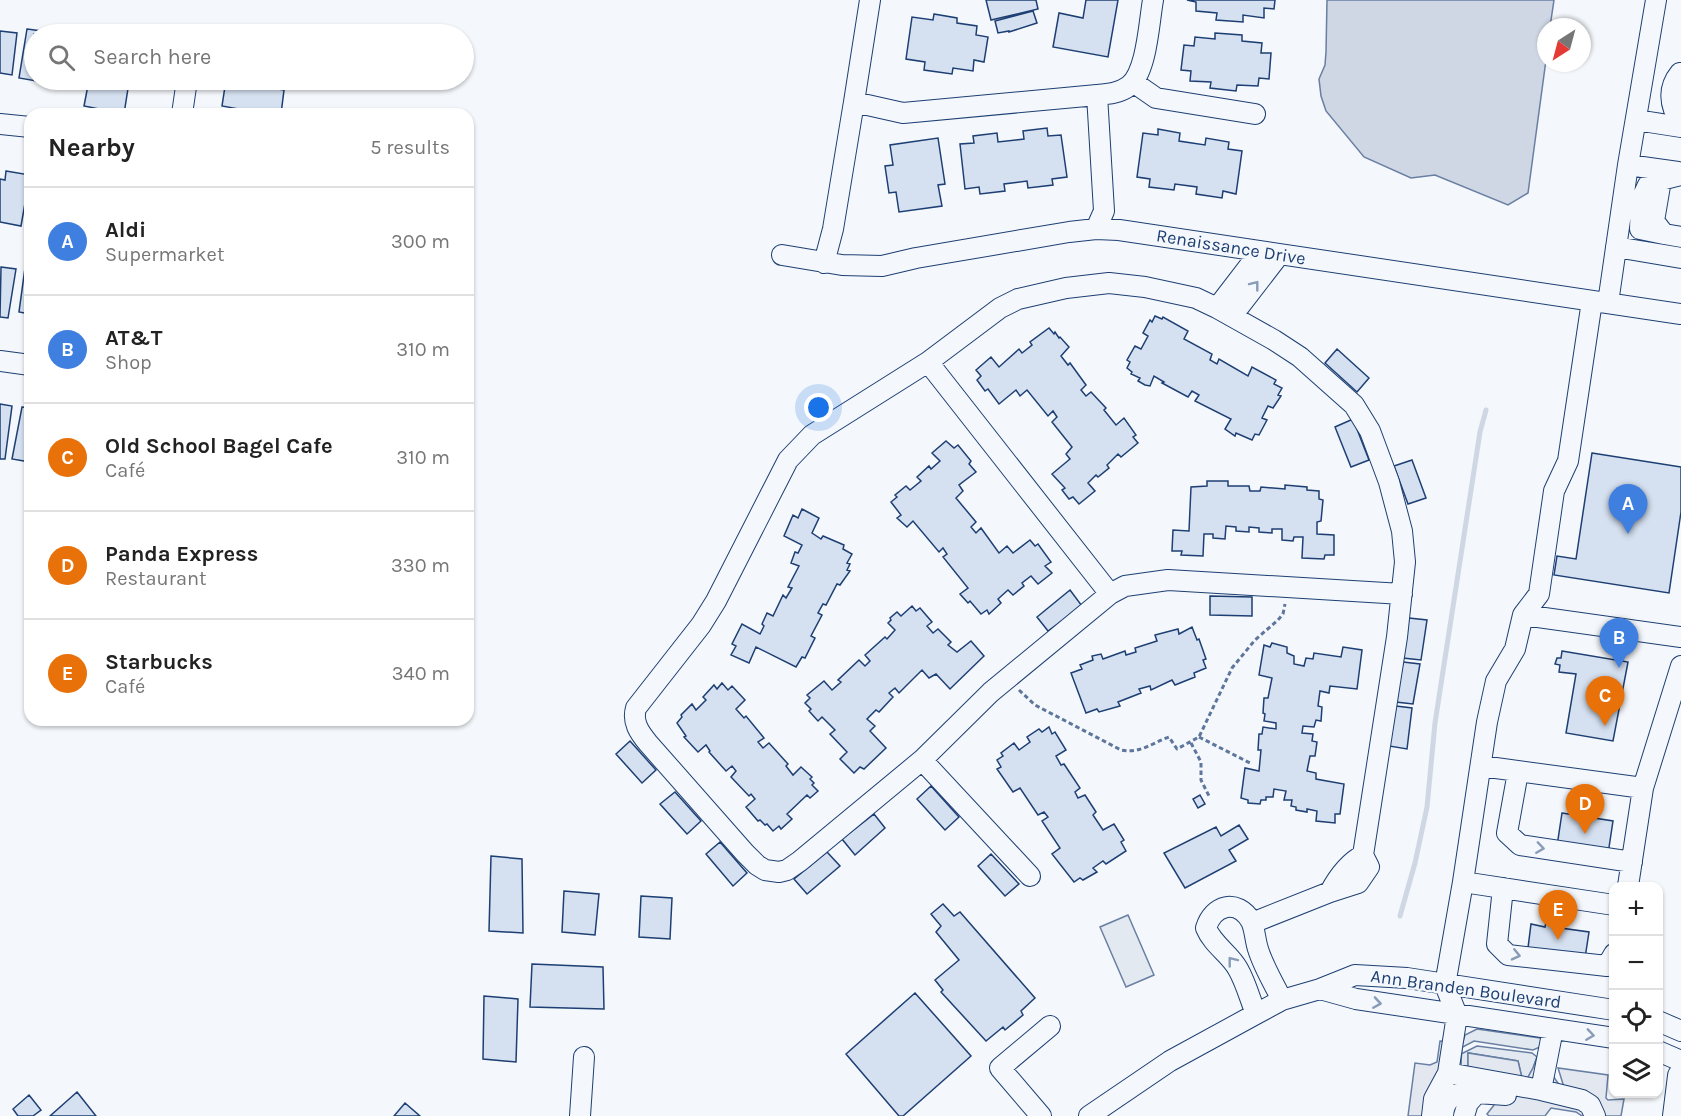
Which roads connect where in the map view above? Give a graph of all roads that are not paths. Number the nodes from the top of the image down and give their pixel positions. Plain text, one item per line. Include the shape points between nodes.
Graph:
1 (870, 0) edge
2 (1154, 0) edge
3 (1656, 0) edge
4 (1645, 67) junction
5 (1681, 73) edge
6 (1133, 82) junction
7 (186, 90) edge
8 (1097, 95) junction
9 (854, 102) junction
10 (183, 108) edge
11 (1255, 114) dead end
12 (1681, 114) edge
13 (1636, 120) junction
14 (0, 124) edge
15 (24, 126) edge
16 (1681, 127) edge
17 (1628, 165) junction
18 (1681, 174) edge
19 (1096, 229) junction
20 (1672, 235) edge
21 (1616, 247) junction
22 (1270, 253) junction
23 (782, 255) dead end
24 (1681, 258) edge
25 (825, 262) junction
26 (1600, 302) junction
27 (1225, 312) junction
28 (1681, 314) edge
29 (0, 361) edge
30 (928, 362) junction
31 (24, 364) edge
32 (1110, 594) junction
33 (1402, 594) junction
34 (1523, 615) junction
35 (1681, 637) edge
36 (1681, 666) edge
37 (922, 760) junction
38 (1481, 766) junction
39 (1518, 771) junction
40 (1643, 788) junction
41 (1632, 862) junction
42 (1030, 876) dead end
43 (1463, 882) junction
44 (1629, 882) edge
45 (1503, 888) junction
46 (1609, 904) edge
47 (1252, 923) junction
48 (1609, 963) edge
49 (1445, 985) junction
50 (1320, 989) junction
51 (1282, 1000) junction
52 (1609, 1009) edge
53 (1256, 1014) junction
54 (1457, 1015) junction
55 (1663, 1023) edge
56 (1050, 1026) dead end
57 (1553, 1029) junction
58 (1681, 1031) edge
59 (1609, 1037) edge
60 (1663, 1053) edge
61 (584, 1057) dead end
62 (1681, 1061) edge
63 (1448, 1073) junction
64 (1681, 1076) edge
65 (1533, 1089) junction
66 (1476, 1093) junction
67 (580, 1116) edge
68 (1041, 1116) edge
69 (1089, 1116) edge
70 (1432, 1116) edge
71 (1443, 1116) edge
72 (1464, 1116) edge
73 (1595, 1116) edge
74 (1676, 1116) edge

1 - 9 street
2 - 6 street via 1140,72
3 - 4 street
4 - 5 street
4 - 13 street
5 - 12 street via 1671,94 1674,110
6 - 8 street via 1113,93
6 - 11 street via 1156,98
7 - 10 street
8 - 9 street via 903,113
8 - 19 street via 1104,211
9 - 25 street
13 - 16 street
13 - 17 street
14 - 15 street
17 - 18 street
17 - 21 street
18 - 20 street via 1662,180 1654,221
19 - 22 street, Renaissance Drive
19 - 25 street, Renaissance Drive via 882,266
21 - 24 street
21 - 26 street
22 - 26 street, Renaissance Drive
22 - 27 street
23 - 25 street, Renaissance Drive
26 - 28 street, Renaissance Drive
26 - 34 street via 1568,461 1554,491 1539,594
27 - 30 street via 1196,298 1145,287 1109,283 1066,288 1018,299 1000,308
27 - 33 street via 1300,357 1362,416 1389,482 1402,531
29 - 31 street
30 - 32 street
30 - 37 street via 812,435 788,460 716,601 641,701 634,716 639,732 745,854 772,872 787,870 800,861
32 - 33 street via 1125,586 1168,580
32 - 37 street via 1009,677
33 - 47 street via 1363,855 1352,861 1330,892
34 - 35 street
34 - 38 street via 1515,649 1496,681
36 - 40 street
37 - 42 street
38 - 39 street
38 - 43 street
39 - 40 street
39 -> 41 street via 1507,833 1520,845
40 - 41 street
41 - 44 street
43 - 45 street
43 - 49 street
45 - 46 street
45 -> 48 street via 1497,944 1508,955 1607,966
47 - 51 street via 1258,951
53 -> 47 street via 1239,969 1211,939 1206,928 1215,911 1225,906 1246,915
49 - 50 street, Ann Branden Boulevard via 1355,975
49 - 52 street, Ann Branden Boulevard
49 - 54 street
50 - 51 street, Ann Branden Boulevard
50 -> 54 street, Ann Branden Boulevard via 1356,999
51 - 53 street, Ann Branden Boulevard
53 - 69 street, Ann Branden Boulevard via 1170,1061
54 - 57 street, Ann Branden Boulevard
54 - 63 street
55 - 58 street
56 - 68 street via 1000,1068
57 -> 59 street, Ann Branden Boulevard
57 - 65 street
60 - 62 street
61 - 67 street
63 - 65 street
63 - 70 street via 1434,1099
64 - 74 main road
65 - 66 street via 1504,1096
65 - 73 street via 1582,1101 1590,1105
66 - 71 street via 1462,1091 1454,1095 1445,1104
66 - 72 street

